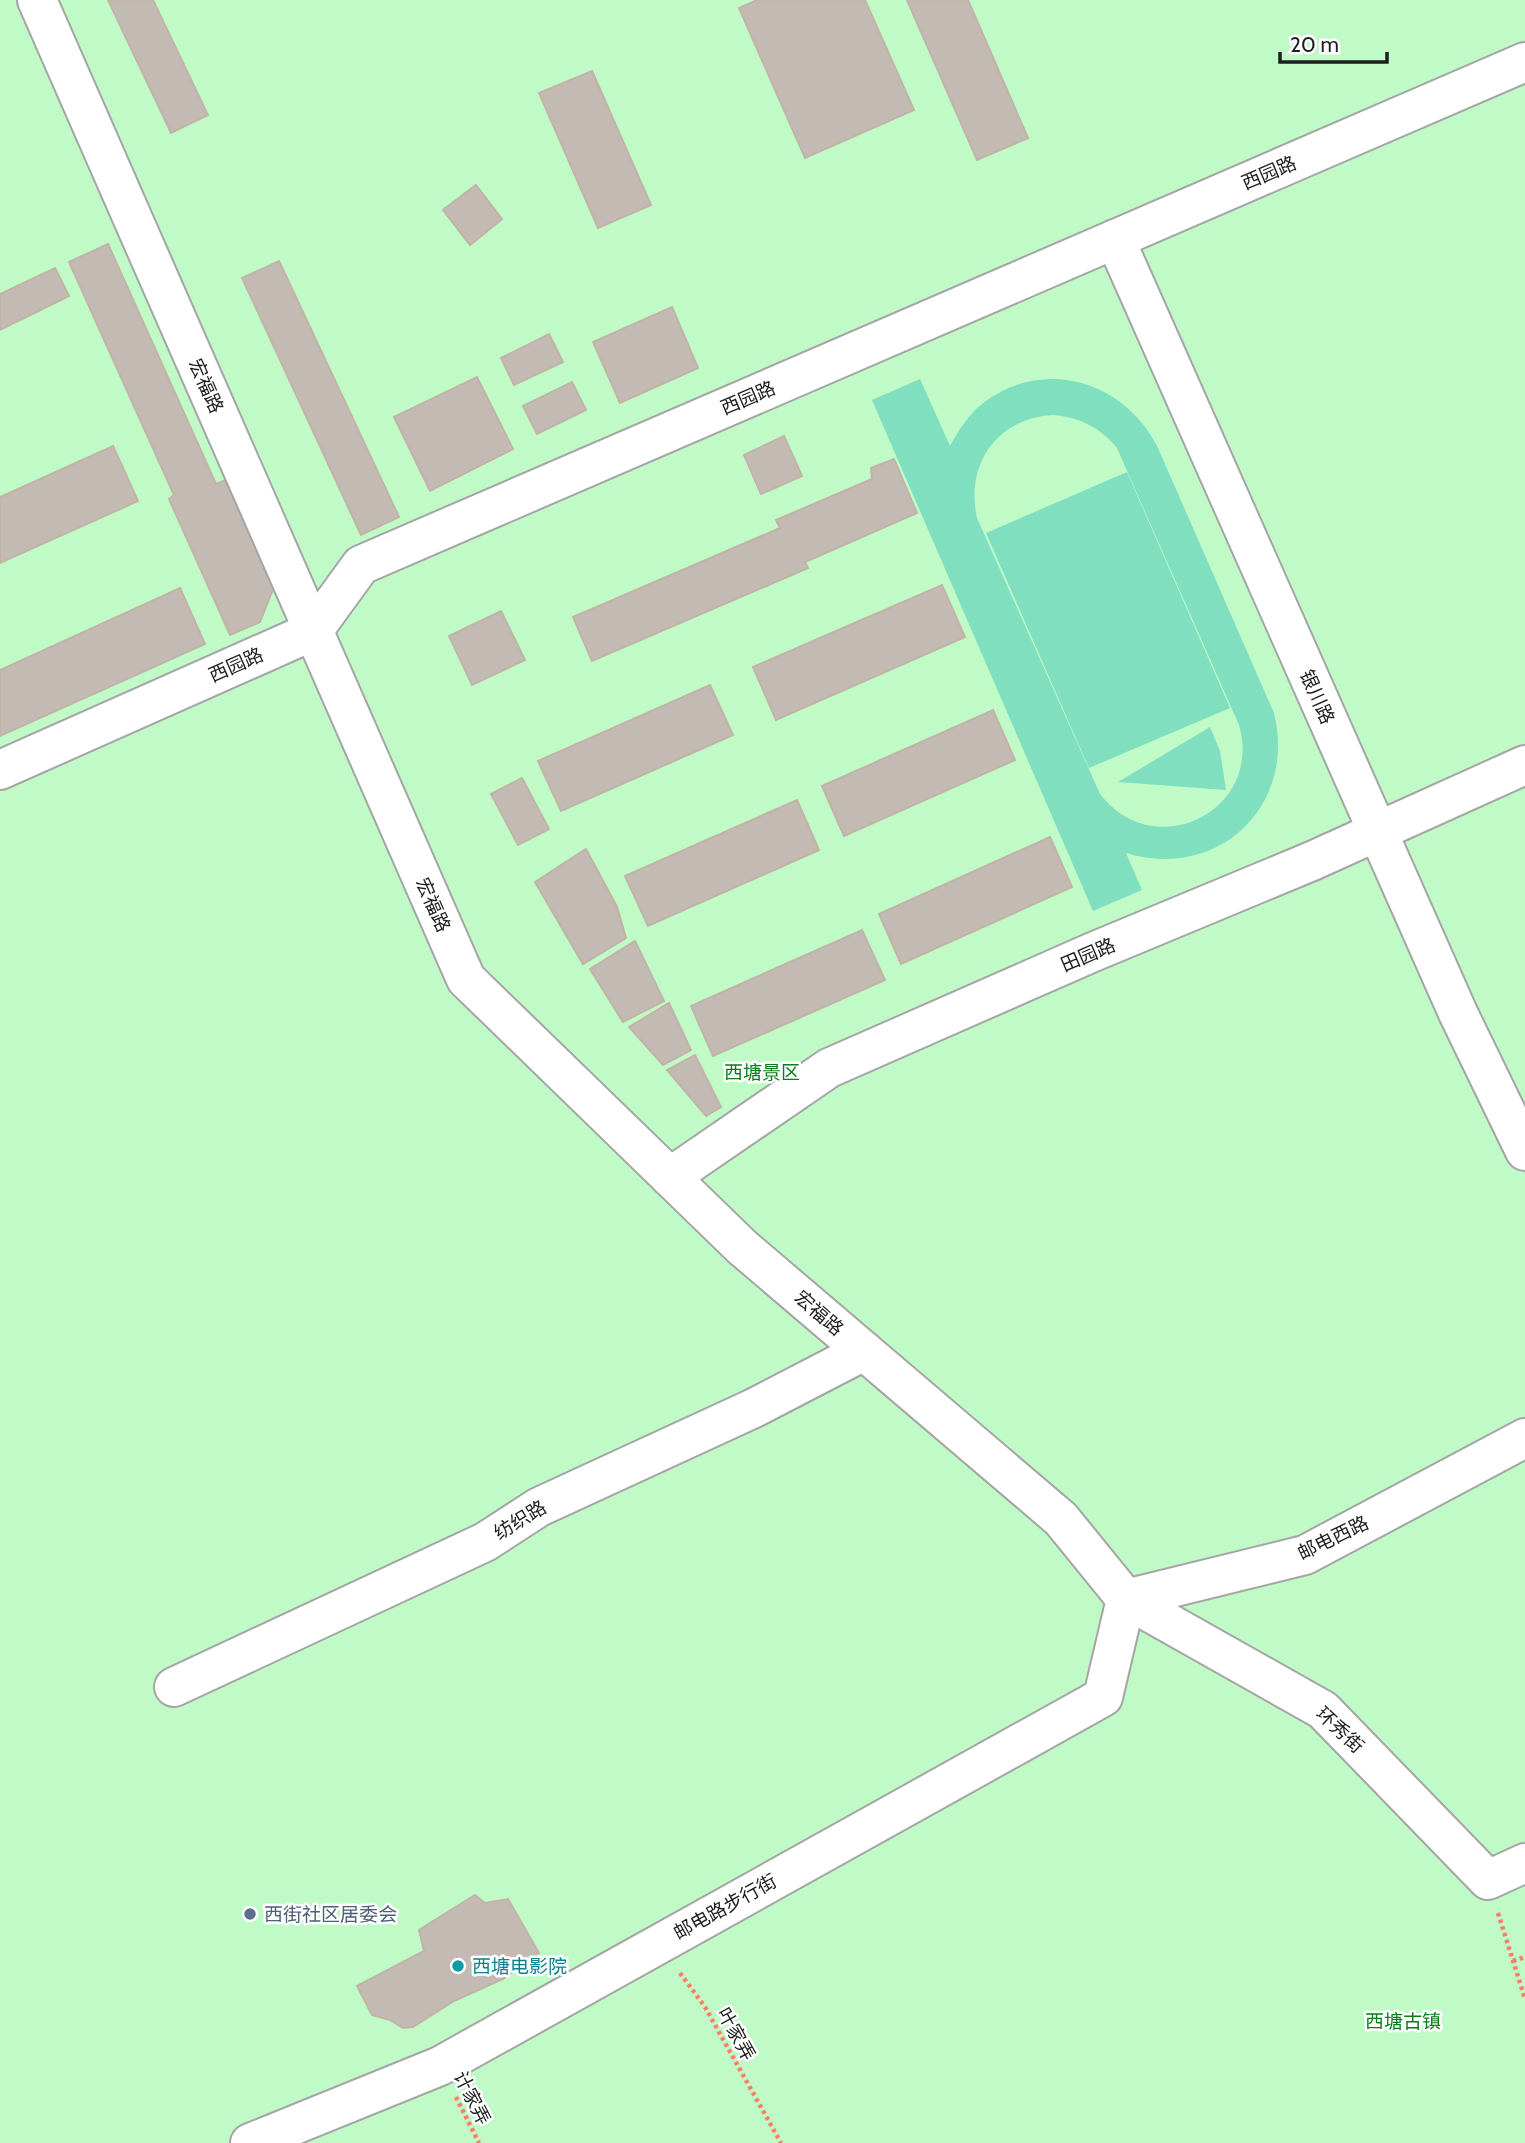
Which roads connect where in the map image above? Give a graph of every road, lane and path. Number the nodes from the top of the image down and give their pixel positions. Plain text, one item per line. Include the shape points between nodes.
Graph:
1 (37, 0) edge
2 (1525, 62) edge
3 (1115, 239) junction
4 (313, 631) junction
5 (1525, 765) edge
6 (0, 770) edge
7 (1377, 831) junction
8 (1525, 1152) edge
9 (670, 1177) junction
10 (864, 1351) junction
11 (1525, 1438) edge
12 (1126, 1599) junction
13 (174, 1687) dead end
14 (1525, 1863) edge
15 (1488, 1880) junction
16 (659, 1944) junction
17 (1525, 1957) edge
18 (1513, 1961) junction
19 (1525, 1999) edge
20 (440, 2066) junction
21 (250, 2143) edge
22 (479, 2143) edge
23 (781, 2143) edge

1 - 4 street, 宏福路
2 - 3 street, 西园路
3 - 4 street, 西园路 via 361,565
3 - 7 street, 银川路
4 - 6 street, 西园路
4 - 9 street, 宏福路 via 466,979
5 - 7 street, 田园路
7 - 8 street, 银川路
7 - 9 street, 田园路 via 829,1068
9 - 10 street, 宏福路 via 742,1247
10 - 12 street, 宏福路 via 1061,1519
10 - 13 street, 纺织路 via 754,1408 539,1507 485,1542
11 - 12 street, 邮电西路 via 1305,1555
12 - 15 street, 环秀街 via 1324,1710
12 - 16 street, 邮电路步行街 via 1103,1697
14 - 15 street
15 - 18 path
16 - 20 street, 邮电路步行街
16 - 23 path, 叶家弄 via 705,2007
17 - 18 path
18 - 19 path
20 - 21 street, 邮电路步行街
20 - 22 path, 计家弄

